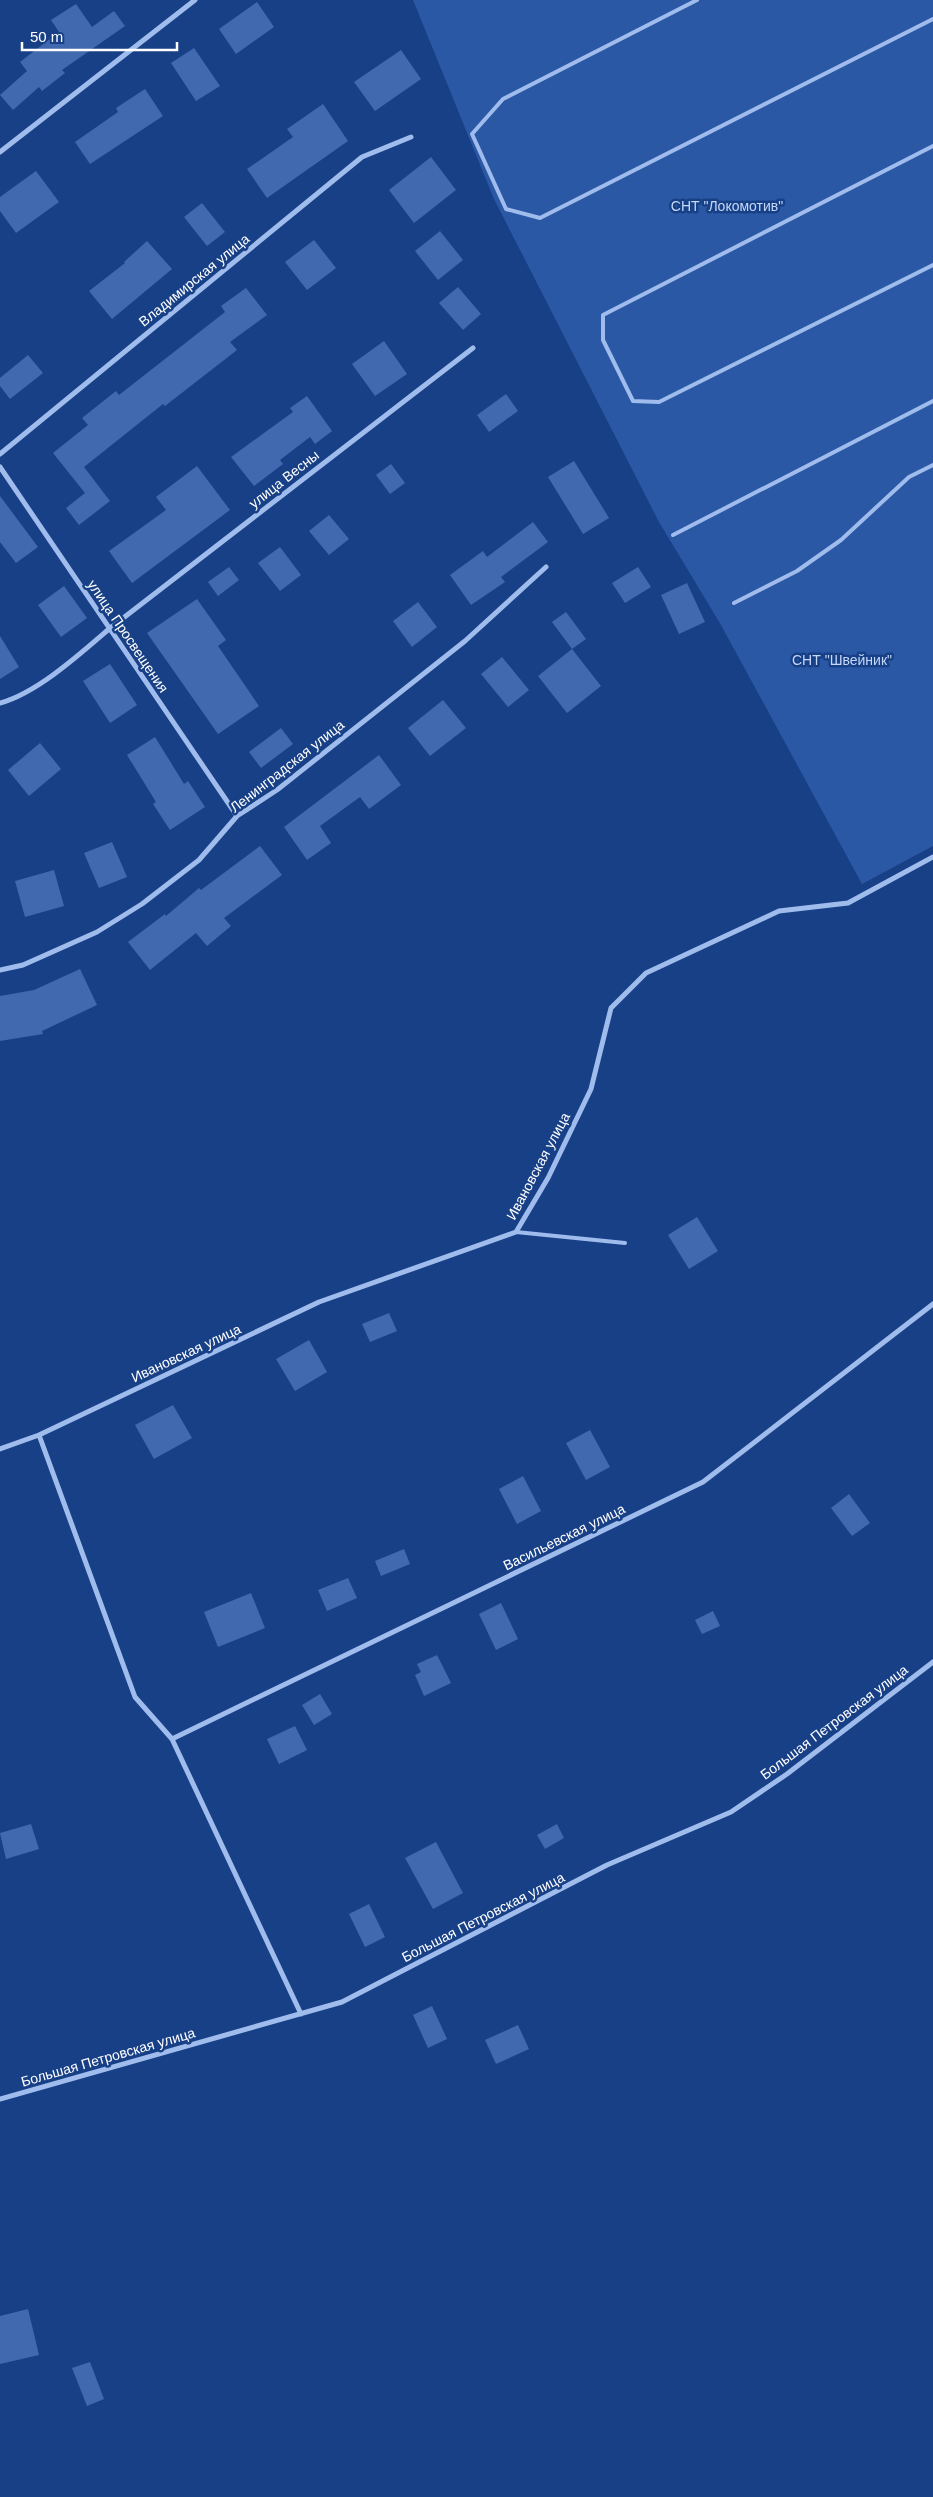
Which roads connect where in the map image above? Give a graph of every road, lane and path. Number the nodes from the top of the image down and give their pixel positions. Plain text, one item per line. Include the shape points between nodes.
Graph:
1 (195, 0) edge
2 (697, 0) edge
3 (933, 19) edge
4 (411, 138) dead end
5 (933, 146) edge
6 (0, 152) edge
7 (933, 265) edge
8 (473, 348) dead end
9 (933, 401) edge
10 (0, 454) edge
11 (933, 465) edge
12 (0, 467) edge
13 (673, 535) dead end
14 (546, 567) dead end
15 (734, 603) dead end
16 (110, 629) junction
17 (0, 703) edge
18 (238, 816) junction
19 (933, 857) edge
20 (0, 970) edge
21 (516, 1232) junction
22 (624, 1243) dead end
23 (933, 1304) edge
24 (39, 1435) junction
25 (0, 1449) edge
26 (933, 1662) edge
27 (172, 1739) junction
28 (302, 2014) junction
29 (0, 2099) edge

1 - 6 street
2 - 3 lane via 503,99 472,134 506,209 540,218
4 - 10 street, Владимирская улица via 362,157
5 - 7 lane via 603,314 603,340 633,401 660,402
8 - 16 street, улица Весны
9 - 13 lane
11 - 15 lane via 909,476 841,540 797,571
12 - 16 street, улица Просвещения
14 - 18 street, Ленинградская улица via 465,640 277,790
16 - 17 street, улица Весны via 68,664 12,700
16 - 18 street, улица Просвещения
18 - 20 street, Ленинградская улица via 199,860 142,904 97,932 23,965
19 - 21 street, Ивановская улица via 848,903 779,911 646,973 611,1008 591,1089 548,1178
21 - 22 lane
21 - 24 street, Ивановская улица via 319,1302
23 - 27 street, Васильевская улица via 703,1482
24 - 25 street, Ивановская улица
24 - 27 street via 135,1698
26 - 28 street, Большая Петровская улица via 787,1774 730,1812 607,1865 342,2002
27 - 28 street
28 - 29 street, Большая Петровская улица

